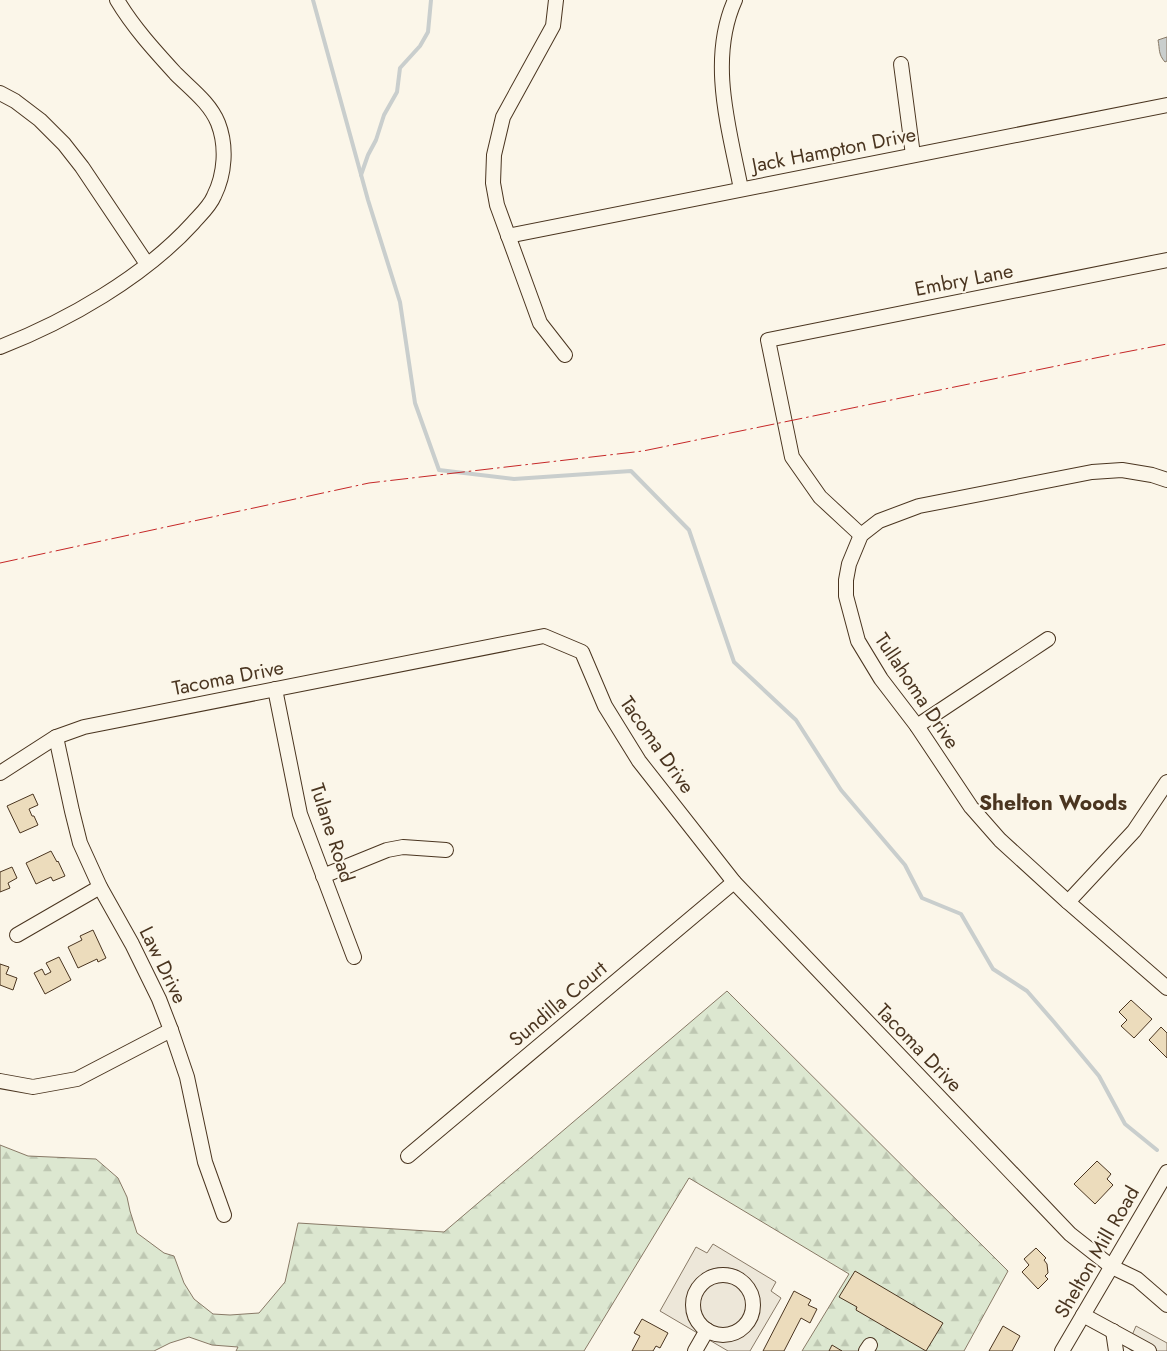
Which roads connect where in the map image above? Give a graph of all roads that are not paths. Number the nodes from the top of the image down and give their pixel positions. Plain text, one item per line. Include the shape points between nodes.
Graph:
1 (117, 0) edge
2 (556, 0) edge
3 (735, 0) edge
4 (901, 64) dead end
5 (0, 93) edge
6 (1167, 104) edge
7 (912, 155) junction
8 (741, 189) junction
9 (508, 236) junction
10 (1167, 260) edge
11 (147, 264) junction
12 (0, 347) edge
13 (565, 355) dead end
14 (1167, 480) edge
15 (861, 535) junction
16 (1048, 639) dead end
17 (274, 689) junction
18 (918, 726) junction
19 (56, 738) junction
20 (0, 773) edge
21 (1167, 782) edge
22 (446, 850) dead end
23 (324, 876) junction
24 (734, 882) junction
25 (100, 887) junction
26 (1068, 902) junction
27 (18, 935) dead end
28 (354, 957) dead end
29 (1167, 988) edge
30 (171, 1030) junction
31 (0, 1081) edge
32 (408, 1156) dead end
33 (1167, 1172) edge
34 (224, 1215) dead end
35 (1112, 1266) junction
36 (1167, 1306) edge
37 (1083, 1315) junction
38 (707, 1330) junction
39 (1113, 1331) junction
40 (695, 1351) edge
41 (1062, 1351) edge
42 (1116, 1351) edge
43 (1148, 1351) edge

1 - 11 street via 159,55 210,108 224,150 214,198 183,234
2 - 9 street via 553,26 503,117 494,155 493,183
3 - 8 street via 729,13 722,55 723,99
4 - 7 street
5 - 11 street via 40,120 64,144
6 - 7 street, Jack Hampton Drive
7 - 8 street, Jack Hampton Drive
8 - 9 street, Jack Hampton Drive
9 - 13 street via 540,322
10 - 15 street, Embry Lane via 768,340 792,457 820,497
11 - 12 street via 111,290 47,327
14 - 15 street via 1122,470 1084,474 920,506 879,521
15 - 18 street, Tullahoma Drive via 846,580 846,596 858,641 881,679
16 - 18 street
17 - 19 street, Tacoma Drive via 84,727
17 - 23 street, Tulane Road via 300,814
17 - 24 street, Tacoma Drive via 544,636 582,652 605,706 639,761
18 - 26 street, Tullahoma Drive via 970,807 1000,840
19 - 20 street, Tacoma Drive
19 - 25 street, Law Drive via 80,843
21 - 26 street via 1134,831
22 - 23 street via 403,847 387,850
23 - 28 street, Tulane Road
24 - 32 street, Sundilla Court
24 - 35 street, Tacoma Drive via 1070,1234
25 - 27 street
25 - 30 street, Law Drive via 159,998
26 - 29 street, Tullahoma Drive
30 - 31 street via 77,1079 33,1087
30 - 34 street, Law Drive via 187,1077 205,1162
33 - 35 street, Shelton Mill Road
35 - 36 street, Tacoma Drive via 1137,1279
35 - 37 street, Shelton Mill Road
37 - 39 street
37 - 41 street, Shelton Mill Road
38 - 38 street via 727,1334 745,1325 750,1316 751,1296 739,1280 721,1275 712,1277 697,1289 693,1307 695,1316
38 - 40 street
39 - 42 street
39 - 43 street

